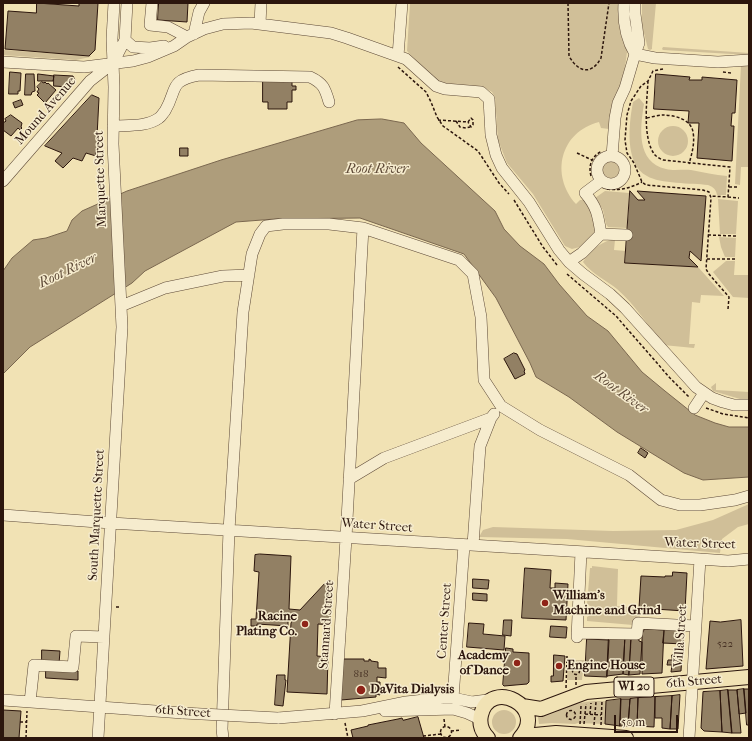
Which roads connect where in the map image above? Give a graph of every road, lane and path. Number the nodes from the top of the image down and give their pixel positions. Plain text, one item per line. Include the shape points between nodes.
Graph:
1 (114, 3) edge
2 (127, 3) edge
3 (152, 3) edge
4 (204, 3) edge
5 (261, 3) edge
6 (402, 3) edge
7 (568, 3) edge
8 (609, 3) edge
9 (624, 3) edge
10 (635, 3) edge
11 (260, 24) junction
12 (190, 35) junction
13 (125, 40) junction
14 (175, 45) junction
15 (635, 54) junction
16 (398, 56) junction
17 (749, 60) edge
18 (3, 62) edge
19 (113, 63) junction
20 (669, 69) dead end
21 (724, 72) dead end
22 (731, 73) dead end
23 (648, 81) junction
24 (329, 102) dead end
25 (647, 118) junction
26 (438, 120) dead end
27 (456, 121) junction
28 (468, 122) junction
29 (114, 126) junction
30 (471, 127) junction
31 (577, 153) dead end
32 (608, 153) junction
33 (592, 160) junction
34 (689, 164) junction
35 (3, 181) edge
36 (599, 182) junction
37 (642, 182) junction
38 (729, 187) junction
39 (739, 187) dead end
40 (710, 196) junction
41 (728, 197) junction
42 (739, 198) dead end
43 (363, 228) junction
44 (601, 234) junction
45 (627, 235) dead end
46 (708, 235) junction
47 (736, 236) dead end
48 (707, 259) junction
49 (735, 259) dead end
50 (569, 262) junction
51 (249, 275) junction
52 (121, 294) joint
53 (121, 306) junction
54 (728, 309) dead end
55 (704, 393) junction
56 (749, 405) edge
57 (501, 406) junction
58 (694, 408) dead end
59 (491, 418) junction
60 (349, 479) junction
61 (749, 496) edge
62 (3, 515) edge
63 (111, 523) junction
64 (229, 530) junction
65 (346, 538) junction
66 (468, 545) junction
67 (581, 552) junction
68 (749, 559) edge
69 (700, 560) junction
70 (116, 607) dead end
71 (121, 607) dead end
72 (696, 626) junction
73 (104, 637) junction
74 (567, 656) dead end
75 (576, 664) dead end
76 (576, 668) junction
77 (566, 671) junction
78 (573, 671) junction
79 (580, 671) junction
80 (583, 672) dead end
81 (576, 675) junction
82 (749, 677) edge
83 (692, 682) junction
84 (576, 685) dead end
85 (566, 688) dead end
86 (453, 698) junction
87 (495, 699) junction
88 (591, 699) dead end
89 (596, 699) dead end
90 (602, 699) dead end
91 (3, 700) edge
92 (586, 700) dead end
93 (28, 702) junction
94 (581, 704) dead end
95 (100, 706) junction
96 (522, 706) junction
97 (581, 709) junction
98 (585, 709) junction
99 (362, 711) junction
100 (335, 714) junction
101 (442, 714) dead end
102 (585, 714) junction
103 (590, 714) junction
104 (595, 715) junction
105 (601, 715) junction
106 (576, 716) junction
107 (581, 716) junction
108 (20, 722) dead end
109 (26, 722) junction
110 (345, 723) dead end
111 (580, 725) dead end
112 (584, 725) dead end
113 (594, 726) dead end
114 (600, 726) dead end
115 (445, 727) junction
116 (478, 728) edge
117 (461, 730) dead end
118 (451, 731) junction
119 (441, 734) junction
120 (423, 736) dead end
121 (569, 736) edge
122 (26, 738) edge
123 (98, 738) edge
124 (223, 738) edge
125 (348, 738) edge
126 (447, 738) edge
127 (488, 738) edge
128 (521, 738) edge
129 (626, 738) edge
130 (689, 738) edge

1 - 19 street, Marquette Street
2 - 13 street, Marquette Street
3 - 12 street via 150,25 168,27
4 - 12 street
5 - 11 street
6 - 16 street
7 - 8 path via 569,56 573,63 584,70 590,70 601,58
9 - 15 street via 623,16 629,45
10 - 15 street via 639,43
11 - 12 street via 222,24
11 - 16 street via 331,34
12 - 14 street
13 - 14 street via 133,46 150,48
13 - 19 street, Marquette Street
14 - 19 street via 133,61
15 - 17 street via 655,58 718,62
15 - 32 street via 631,73 618,103
16 - 50 street via 406,59 436,86 477,91 487,96 490,102 491,142 498,161 530,202
18 - 19 street via 84,67
19 - 29 street, Marquette Street
19 - 35 street, Mound Avenue via 90,81
20 - 23 path via 653,71
21 - 22 path
23 - 25 path
23 - 37 path via 630,100 626,116 627,153
24 - 29 street via 326,91 319,81 310,77 199,75 179,81 161,117 139,125
25 - 34 path via 649,142 656,156 663,160
25 - 34 path via 662,115 680,118 688,123 693,131 694,148
26 - 27 path
27 - 28 path
27 - 30 path via 457,125 463,128
28 - 30 path
28 - 30 path via 471,118 473,120
29 - 52 street, Marquette Street via 114,184
31 - 33 path
32 - 33 path via 596,155
32 - 36 street via 598,165
32 - 36 street via 623,163 624,176 614,184
33 - 36 path via 590,166
34 - 38 path via 730,167
36 - 37 path via 621,190
36 - 44 street via 584,193 594,204
37 - 40 path via 646,185 703,190 709,192
38 - 39 path
38 - 41 path
40 - 41 path
40 - 46 path
41 - 42 path
43 - 51 street via 329,224 266,226 252,254
43 - 57 street via 459,260 473,274 481,317 484,380
43 - 60 street, Stannard Street
44 - 45 street
44 - 50 street
46 - 47 path
46 - 48 path
48 - 49 path
48 - 54 path via 706,269 729,297
50 - 55 street via 618,301 685,376
51 - 53 street via 223,276 165,288
51 - 64 street via 243,312
52 - 53 street, South Marquette Street
53 - 63 street, South Marquette Street
55 - 56 street via 723,402
55 - 58 street
57 - 59 street
57 - 61 street via 540,430 629,475 661,500 680,505 700,505
59 - 60 street via 384,458
59 - 66 street, Center Street via 480,446
60 - 65 street, Stannard Street
62 - 63 street, Water Street
63 - 64 street, Water Street
63 - 73 street, South Marquette Street
64 - 65 street, Water Street
64 - 124 street
65 - 66 street, Water Street
65 - 100 street, Stannard Street
66 - 67 street, Water Street
66 - 86 street, Center Street
67 - 69 street, Water Street
67 - 72 street via 577,635 637,634 638,622
68 - 69 street, Water Street
69 - 72 street, Villa Street
70 - 71 path
72 - 83 street, Villa Street
73 - 93 street via 76,636 73,667 34,665
73 - 95 street, South Marquette Street
74 - 77 path
75 - 76 path
76 - 78 path
76 - 79 path
77 - 78 path
77 - 85 path
78 - 81 path
79 - 80 path
79 - 81 path
81 - 84 path
82 - 83 main road, 6th Street / WI 20
83 - 96 main road, 6th Street / WI 20 via 586,692 541,709
83 - 130 street, Villa Street
86 - 87 street, 6th Street via 472,702
86 - 99 street, 6th Street via 406,702
87 - 96 main road, WI 20 via 510,698
87 - 116 main road via 485,707
88 - 103 path
89 - 104 path
90 - 105 path
91 - 93 street, 6th Street
92 - 98 path
93 - 95 street, 6th Street
93 - 109 path
94 - 97 path
95 - 100 street, 6th Street, bridge via 278,718
95 - 123 street, South Marquette Street
96 - 128 main road via 528,720
97 - 98 path
97 - 107 path
98 - 102 path
99 - 100 street, 6th Street
99 - 116 street, 6th Street via 453,709 467,713
101 - 115 path
102 - 103 path
102 - 112 path
103 - 104 path
104 - 105 path
104 - 113 path
105 - 114 path
106 - 106 path via 572,711 567,715 570,720
106 - 107 path
107 - 111 path
108 - 109 path
109 - 122 path
110 - 125 path
115 - 118 path
115 - 119 path
116 - 127 main road
117 - 118 path
118 - 126 path
119 - 120 path
119 - 126 path
121 - 128 main road via 547,733
121 - 129 main road

